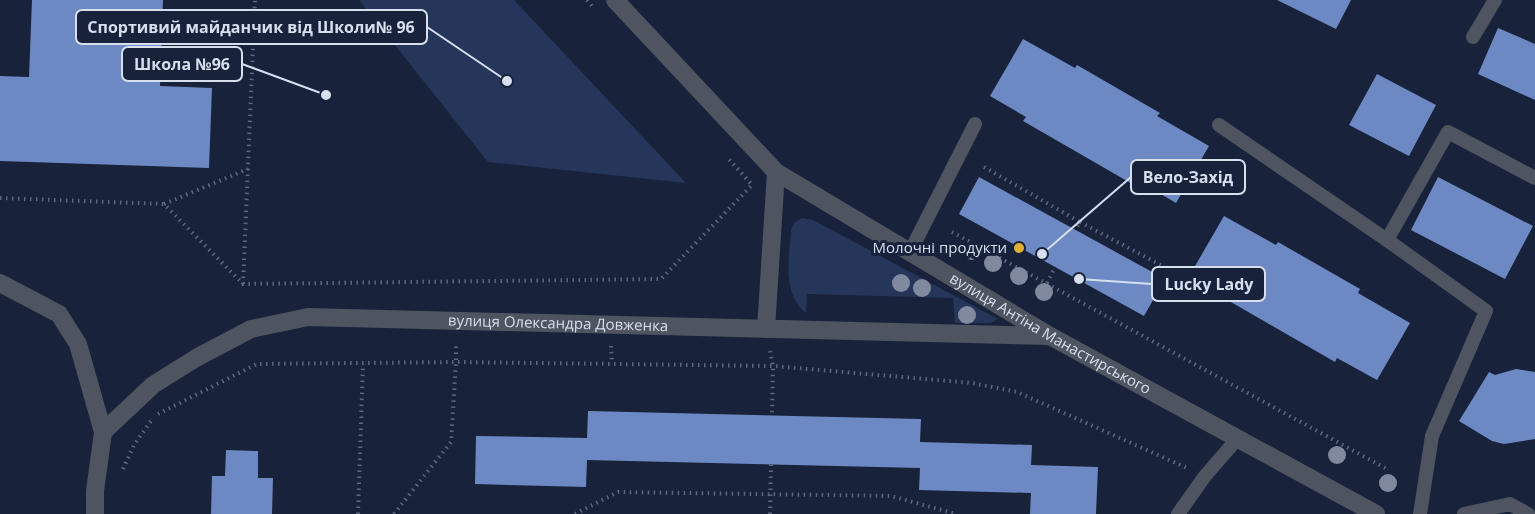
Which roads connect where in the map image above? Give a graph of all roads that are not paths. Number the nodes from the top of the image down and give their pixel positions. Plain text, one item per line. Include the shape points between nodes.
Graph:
1 (615, 0) edge
2 (1495, 0) edge
3 (1473, 38) dead end
4 (975, 124) dead end
5 (1219, 125) dead end
6 (776, 172) junction
7 (1535, 178) edge
8 (1388, 240) junction
9 (910, 252) junction
10 (0, 283) edge
11 (766, 329) junction
12 (1050, 336) junction
13 (103, 432) junction
14 (1238, 438) junction
15 (95, 514) edge
16 (1178, 514) edge
17 (1376, 514) edge
18 (1420, 514) edge
19 (1464, 514) edge
20 (1528, 514) edge

1 - 6 street, вулиця Антіна Манастирського
2 - 3 lane
4 - 9 lane
5 - 8 lane
6 - 9 street, вулиця Антіна Манастирського
6 - 11 street
7 - 8 lane via 1448,132
8 - 18 lane via 1486,311 1432,436
9 - 12 street, вулиця Антіна Манастирського
10 - 13 street via 59,314 78,344
11 - 12 street, вулиця Олександра Довженка
11 - 13 street, вулиця Олександра Довженка via 308,317 251,329 196,358 153,385
12 - 14 street, вулиця Антіна Манастирського
13 - 15 street
14 - 16 lane
14 - 17 street, вулиця Антіна Манастирського
19 - 20 lane via 1510,504

